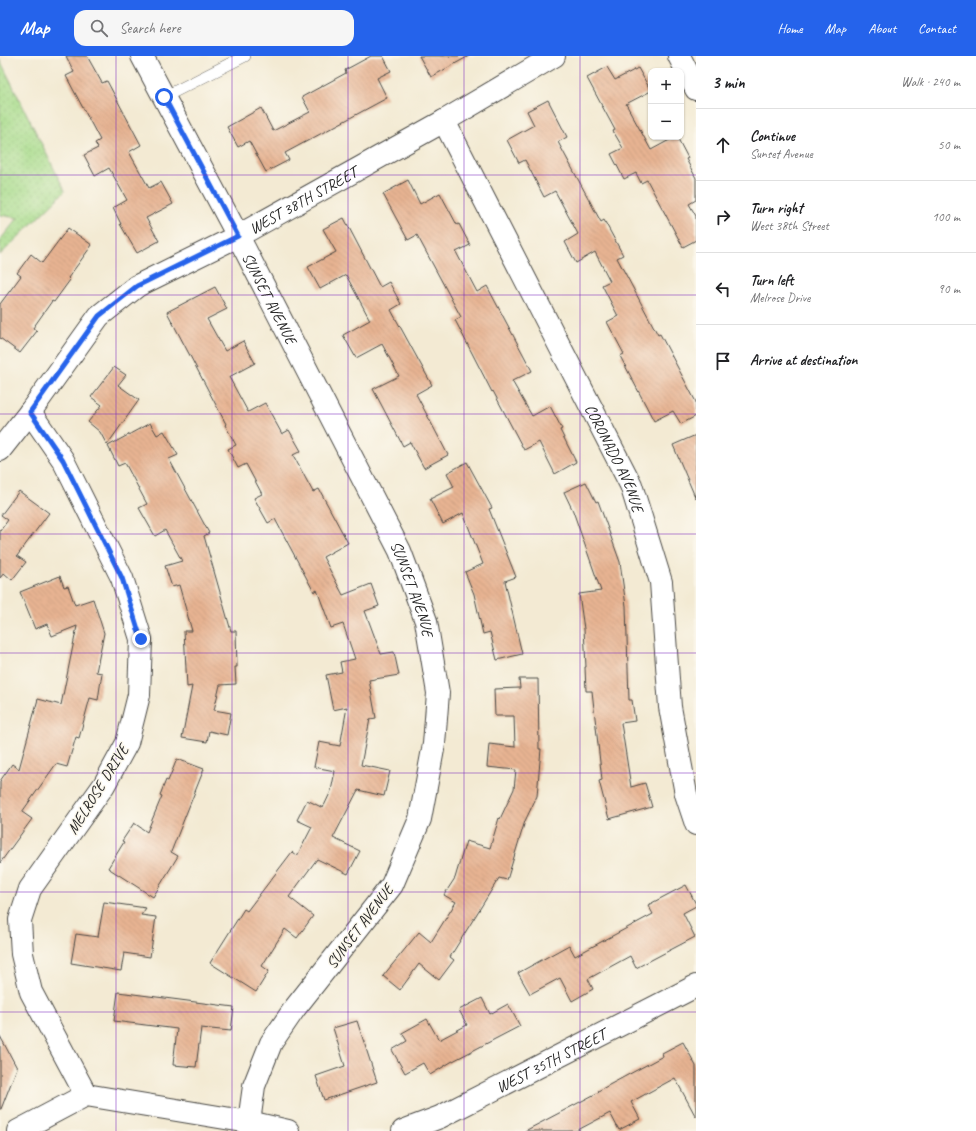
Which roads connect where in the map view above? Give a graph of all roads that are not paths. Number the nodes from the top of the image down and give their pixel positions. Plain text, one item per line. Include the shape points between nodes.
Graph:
1 (142, 56) edge
2 (245, 56) edge
3 (554, 56) edge
4 (679, 56) edge
5 (696, 89) edge
6 (164, 97) junction
7 (444, 121) junction
8 (238, 236) junction
9 (30, 412) junction
10 (0, 450) edge
11 (696, 824) edge
12 (696, 986) edge
13 (86, 1095) junction
14 (249, 1126) edge
15 (18, 1131) edge
16 (288, 1131) edge
17 (403, 1131) edge

1 - 6 street, SUNSET AVENUE
2 - 6 lane
3 - 7 street, WEST 38TH STREET
4 - 5 street
6 - 8 street, SUNSET AVENUE
7 - 8 street, WEST 38TH STREET
7 - 11 street, CORONADO AVENUE via 632,485 661,582 670,707 686,794
8 - 9 street, WEST 38TH STREET via 137,286 99,316
8 - 14 street, SUNSET AVENUE via 400,551 426,621 438,693 434,744 420,820 392,885 295,1008 271,1043 254,1086
9 - 10 street, WEST 38TH STREET
9 - 13 street, MELROSE DRIVE via 63,460 122,578 141,639 139,695 127,743 104,785 30,889 20,920 22,954 31,992
12 - 17 street, WEST 35TH STREET via 440,1117
13 - 14 street
13 - 15 street
14 - 16 street

